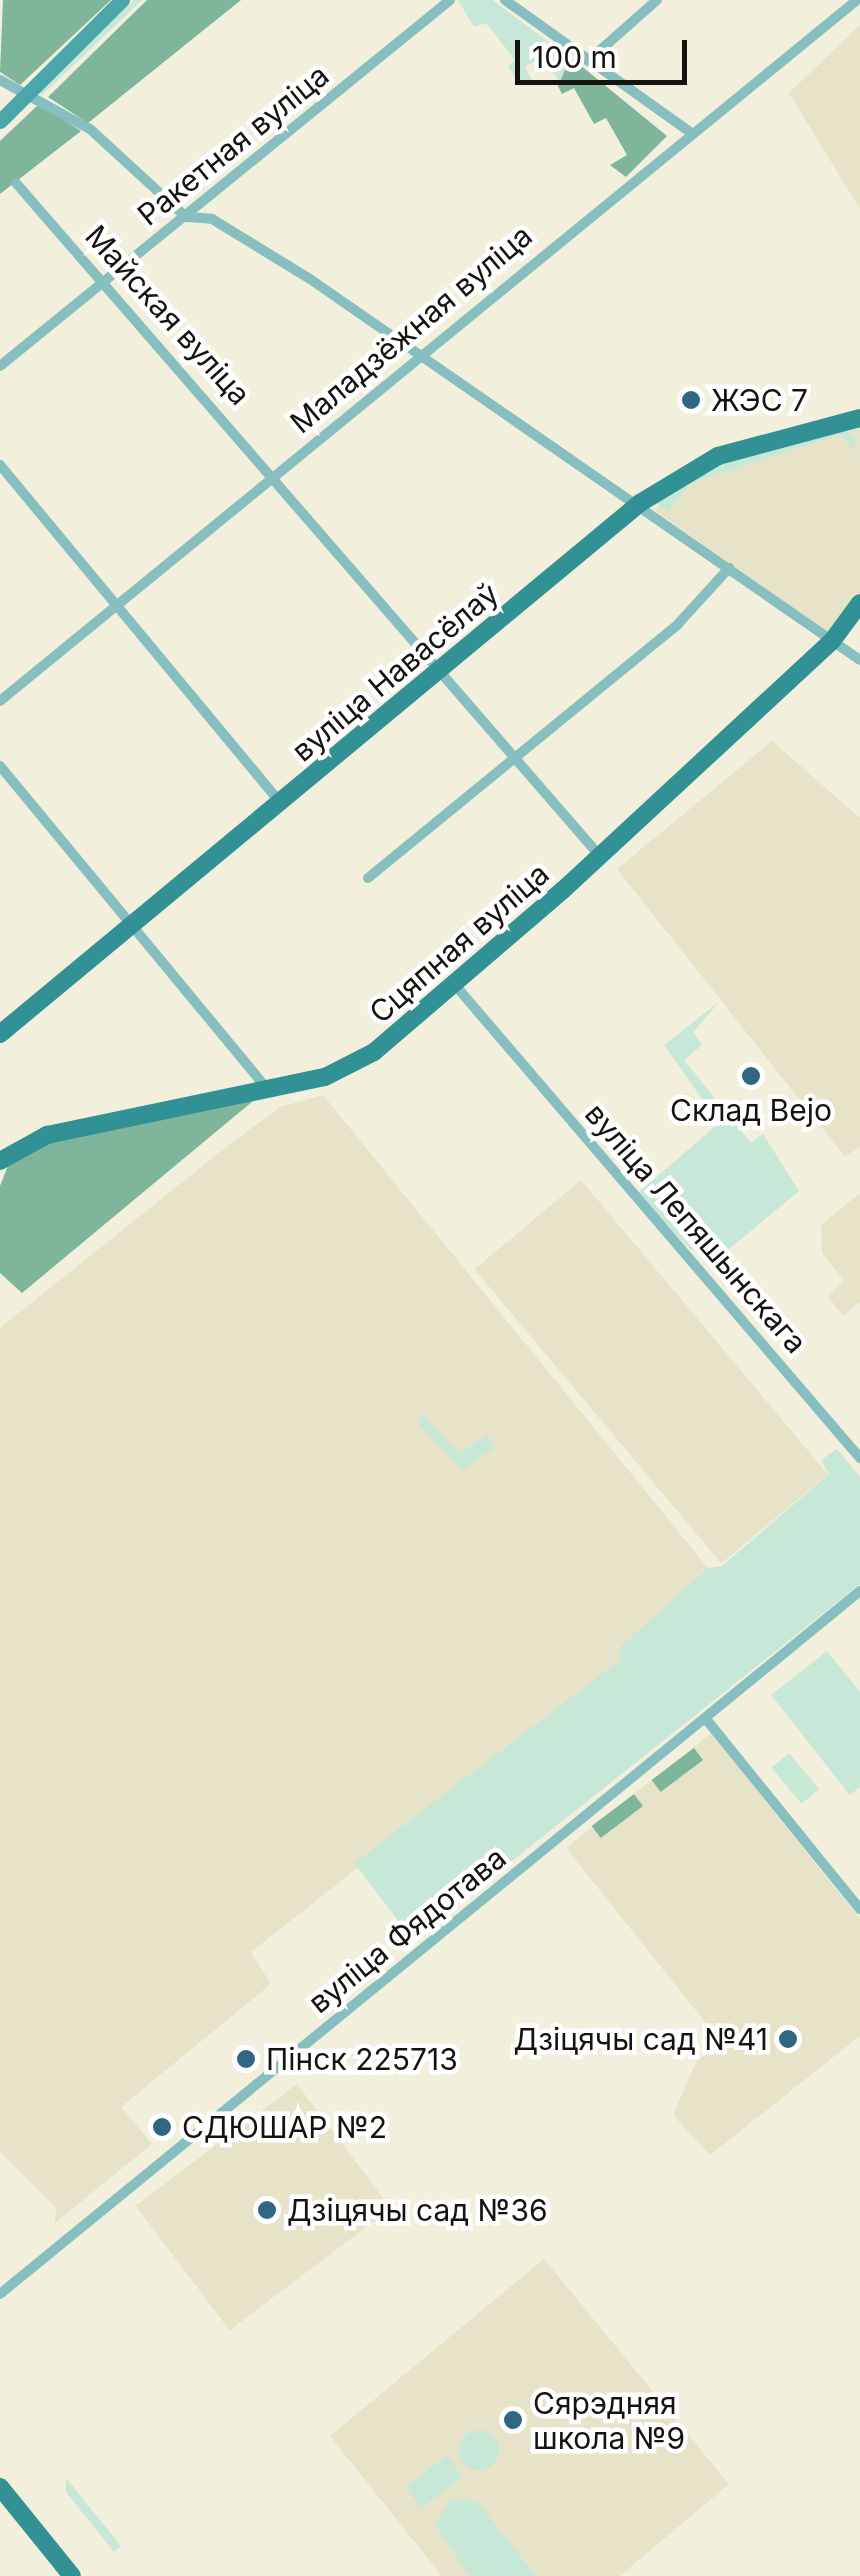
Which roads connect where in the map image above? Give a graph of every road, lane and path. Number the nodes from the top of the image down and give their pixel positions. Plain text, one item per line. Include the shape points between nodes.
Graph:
1 (122, 0) edge
2 (450, 0) edge
3 (505, 0) edge
4 (657, 0) edge
5 (858, 0) edge
6 (588, 61) junction
7 (0, 80) edge
8 (27, 95) junction
9 (0, 121) edge
10 (690, 132) junction
11 (16, 183) dead end
12 (186, 217) junction
13 (104, 278) junction
14 (422, 353) junction
15 (0, 366) edge
16 (860, 418) edge
17 (0, 464) edge
18 (275, 474) junction
19 (640, 503) junction
20 (730, 568) junction
21 (860, 603) edge
22 (115, 606) junction
23 (832, 642) junction
24 (860, 660) edge
25 (441, 669) junction
26 (0, 701) edge
27 (517, 754) junction
28 (0, 766) edge
29 (280, 802) junction
30 (600, 855) junction
31 (368, 878) dead end
32 (132, 924) junction
33 (455, 985) junction
34 (0, 1034) edge
35 (268, 1090) junction
36 (0, 1161) edge
37 (860, 1458) edge
38 (860, 1591) edge
39 (706, 1718) junction
40 (860, 1908) edge
41 (0, 2294) edge
42 (0, 2487) edge
43 (72, 2576) edge

1 - 8 street
2 - 12 street, Ракетная вуліца
3 - 6 street
4 - 6 street
5 - 10 street, Маладзёжная вуліца
6 - 10 street
7 - 8 street
8 - 9 street
8 - 12 street via 90,129
10 - 14 street, Маладзёжная вуліца
11 - 13 street, Майская вуліца
12 - 13 street, Ракетная вуліца
12 - 14 street via 212,219
13 - 15 street, Ракетная вуліца
13 - 18 street, Майская вуліца
14 - 18 street, Маладзёжная вуліца
14 - 19 street
16 - 19 main road, вуліца Навасёлаў via 718,456
17 - 22 street
18 - 22 street, Маладзёжная вуліца
18 - 25 street, Майская вуліца
19 - 20 street
19 - 25 main road, вуліца Навасёлаў
20 - 23 street
20 - 27 street via 678,624
21 - 23 main road, Сцяпная вуліца
22 - 26 street, Маладзёжная вуліца
22 - 29 street
23 - 24 street
23 - 30 main road, Сцяпная вуліца
25 - 27 street, Майская вуліца
25 - 29 main road, вуліца Навасёлаў
27 - 30 street, Майская вуліца
27 - 31 street
28 - 32 street
29 - 32 main road, вуліца Навасёлаў
30 - 33 main road, Сцяпная вуліца
32 - 34 main road, вуліца Навасёлаў
32 - 35 street
33 - 35 main road, Сцяпная вуліца via 374,1052 325,1077
33 - 37 street, вуліца Лепяшынскага
35 - 36 main road, Сцяпная вуліца via 84,1124
38 - 39 street, вуліца Фядотава
39 - 40 street
39 - 41 street, вуліца Фядотава
42 - 43 main road

